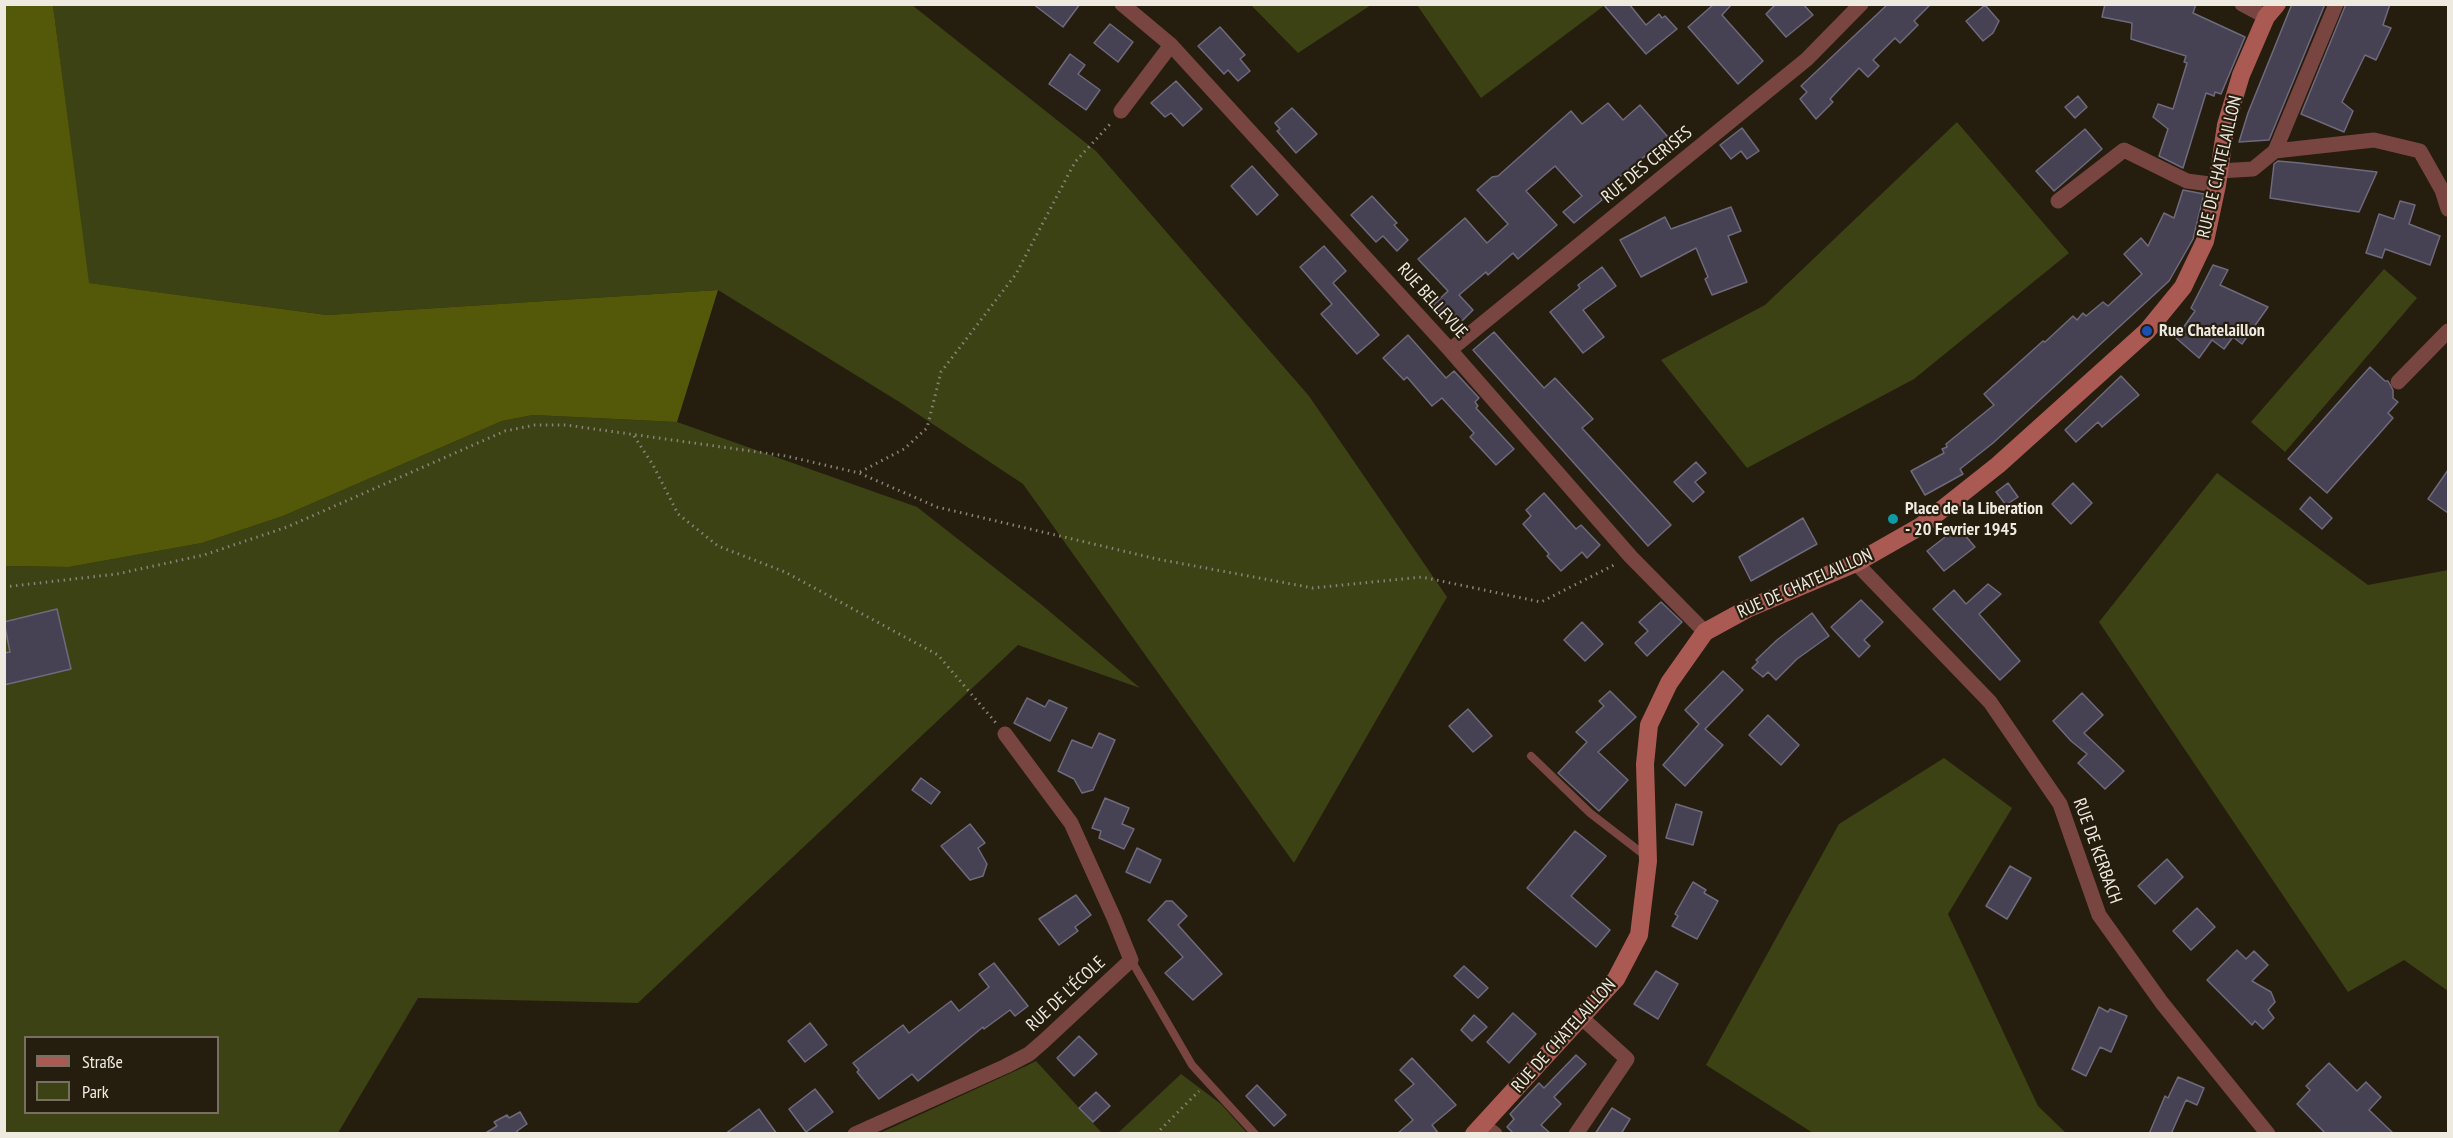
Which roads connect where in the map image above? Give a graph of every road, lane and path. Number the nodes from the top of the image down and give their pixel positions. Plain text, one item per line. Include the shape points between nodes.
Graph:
1 (1122, 4) edge
2 (1862, 4) edge
3 (2242, 4) edge
4 (2336, 4) edge
5 (2272, 11) edge
6 (1172, 45) junction
7 (1121, 111) joint
8 (2275, 151) junction
9 (2218, 178) junction
10 (2058, 201) dead end
11 (2448, 209) edge
12 (2448, 331) edge
13 (1450, 350) junction
14 (2398, 382) dead end
15 (634, 436) junction
16 (859, 473) junction
17 (1631, 556) junction
18 (1856, 563) junction
19 (4, 587) edge
20 (1705, 632) junction
21 (1005, 734) joint
22 (1531, 756) dead end
23 (1648, 858) junction
24 (1131, 960) junction
25 (1582, 1018) junction
26 (1208, 1082) junction
27 (1484, 1131) edge
28 (855, 1134) edge
29 (1156, 1134) edge
30 (1255, 1134) edge
31 (1576, 1134) edge
32 (2268, 1134) edge

1 - 6 street, RUE BELLEVUE
2 - 13 street, RUE DES CERISES via 1807,60
3 - 5 street
4 - 8 street
5 - 9 main road, RUE DE CHATELAILLON via 2241,75 2226,125
6 - 7 street
6 - 13 street, RUE BELLEVUE
7 - 16 path via 1075,162 1016,274 941,372 927,428 904,449
8 - 9 street via 2253,169
8 - 11 street via 2374,140 2420,151
9 - 10 street via 2187,182 2124,150
9 - 18 main road, RUE DE CHATELAILLON via 2205,241 2183,288 2147,331 1989,472 1922,526
12 - 14 street
13 - 17 street, RUE BELLEVUE
15 - 16 path via 786,456
15 - 19 path via 566,425 505,431 287,527 204,555 117,574
15 - 21 path via 678,514 718,546 785,572 938,655
16 - 17 path via 937,507 1157,559 1313,588 1422,577 1541,602
17 - 20 street, RUE BELLEVUE
18 - 20 main road, RUE DE CHATELAILLON via 1747,609
18 - 32 street, RUE DE KERBACH via 1990,702 2060,804 2098,915 2162,1003
20 - 23 main road, RUE DE CHATELAILLON via 1669,683 1649,725 1645,764
21 - 24 street, RUE DE L'ÉCOLE via 1071,823
22 - 23 lane via 1590,813
23 - 25 main road, RUE DE CHATELAILLON via 1639,935 1616,979
24 - 26 lane via 1192,1065
24 - 28 street, RUE DE L'ÉCOLE via 1029,1054
25 - 27 main road, RUE DE CHATELAILLON
25 - 31 street via 1627,1059
26 - 29 path
26 - 30 lane

